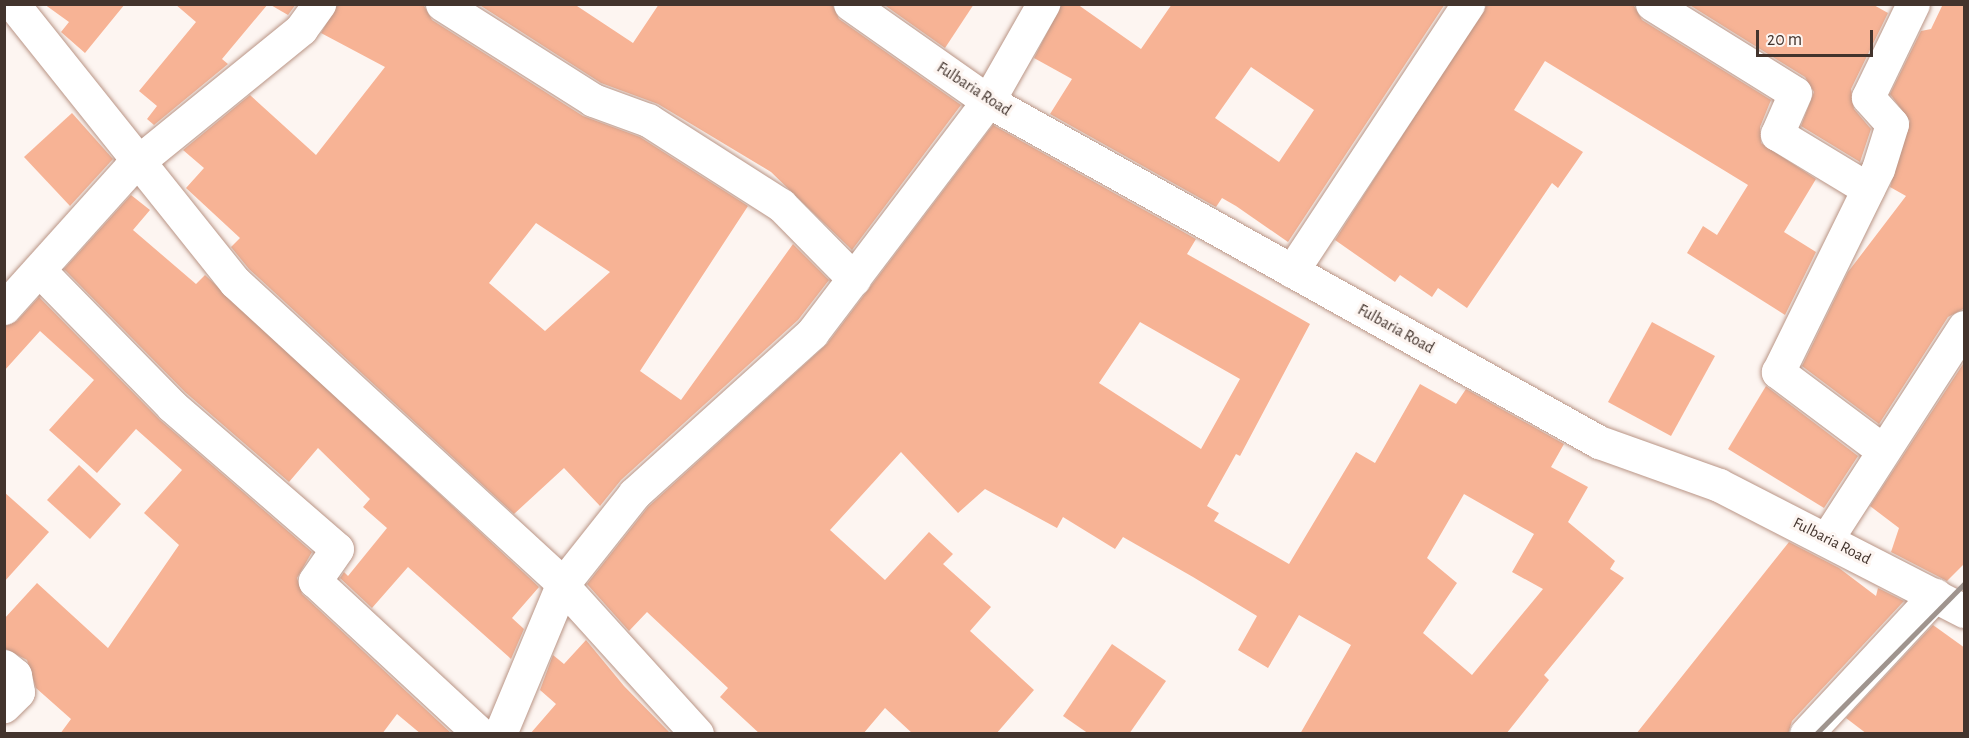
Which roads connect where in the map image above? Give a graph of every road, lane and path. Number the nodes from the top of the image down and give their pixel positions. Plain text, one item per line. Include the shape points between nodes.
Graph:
1 (13, 4) edge
2 (442, 4) edge
3 (850, 4) edge
4 (1042, 4) edge
5 (1468, 4) edge
6 (1652, 4) edge
7 (1913, 4) edge
8 (307, 13) edge
9 (988, 101) junction
10 (140, 161) junction
11 (1868, 189) junction
12 (39, 270) junction
13 (1292, 271) junction
14 (854, 279) junction
15 (4, 308) edge
16 (1965, 327) edge
17 (1881, 449) junction
18 (1828, 537) junction
19 (563, 585) junction
20 (1950, 603) edge
21 (4, 666) edge
22 (4, 706) edge
23 (480, 734) edge
24 (500, 734) edge
25 (697, 734) edge
26 (1806, 734) edge
27 (1831, 734) edge

1 - 10 street
2 - 14 street via 593,100 648,120 781,205
3 - 9 street, Fulbaria Road
4 - 9 street
5 - 13 street
6 - 11 street via 1795,93 1777,134
7 - 11 street via 1868,97 1892,124
8 - 10 street
9 - 13 street, Fulbaria Road
9 - 14 street
10 - 12 street
10 - 19 street via 235,282
11 - 17 street via 1778,372
12 - 15 street
12 - 23 street via 172,406 337,549 315,581
13 - 18 street, Fulbaria Road via 1599,442 1719,485
14 - 19 street via 812,333 634,494
16 - 17 street
17 - 18 street
18 - 20 street, Fulbaria Road
19 - 24 street
19 - 25 street
20 - 26 street
20 - 27 street
21 - 22 street via 15,675 18,692

